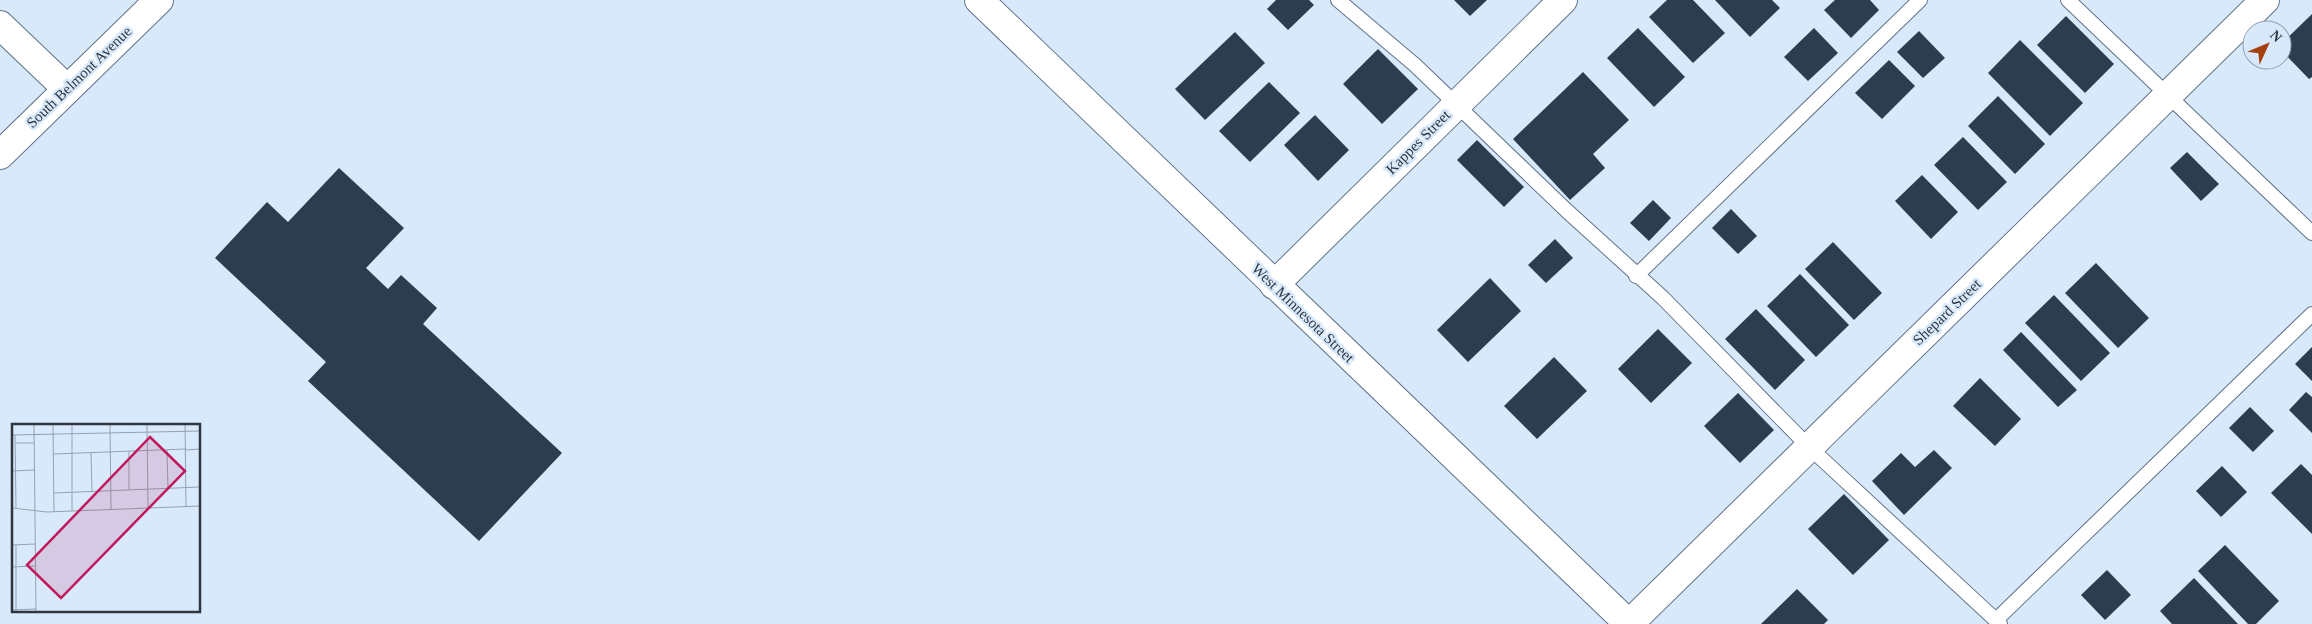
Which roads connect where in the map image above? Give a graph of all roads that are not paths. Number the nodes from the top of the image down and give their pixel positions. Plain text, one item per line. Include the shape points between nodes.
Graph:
1 (159, 0) edge
2 (979, 0) edge
3 (1338, 0) edge
4 (1563, 0) edge
5 (1920, 0) edge
6 (2068, 0) edge
7 (2265, 0) edge
8 (0, 24) edge
9 (67, 89) junction
10 (2167, 95) junction
11 (1455, 106) junction
12 (0, 155) edge
13 (2312, 233) edge
14 (1636, 276) junction
15 (1274, 285) junction
16 (2312, 314) edge
17 (1810, 447) junction
18 (1998, 622) edge
19 (1629, 624) edge

1 - 9 street, South Belmont Avenue
2 - 15 street, West Minnesota Street
3 - 11 lane via 1415,66
4 - 11 street, Kappes Street
5 - 14 lane
6 - 10 lane
7 - 10 street, Shepard Street
8 - 9 street
9 - 12 street, South Belmont Avenue
10 - 13 lane
10 - 17 street, Shepard Street
11 - 14 lane
11 - 15 street, Kappes Street
14 - 17 lane via 1663,298
15 - 19 street, West Minnesota Street
16 - 18 lane
17 - 18 lane
17 - 19 street, Shepard Street

